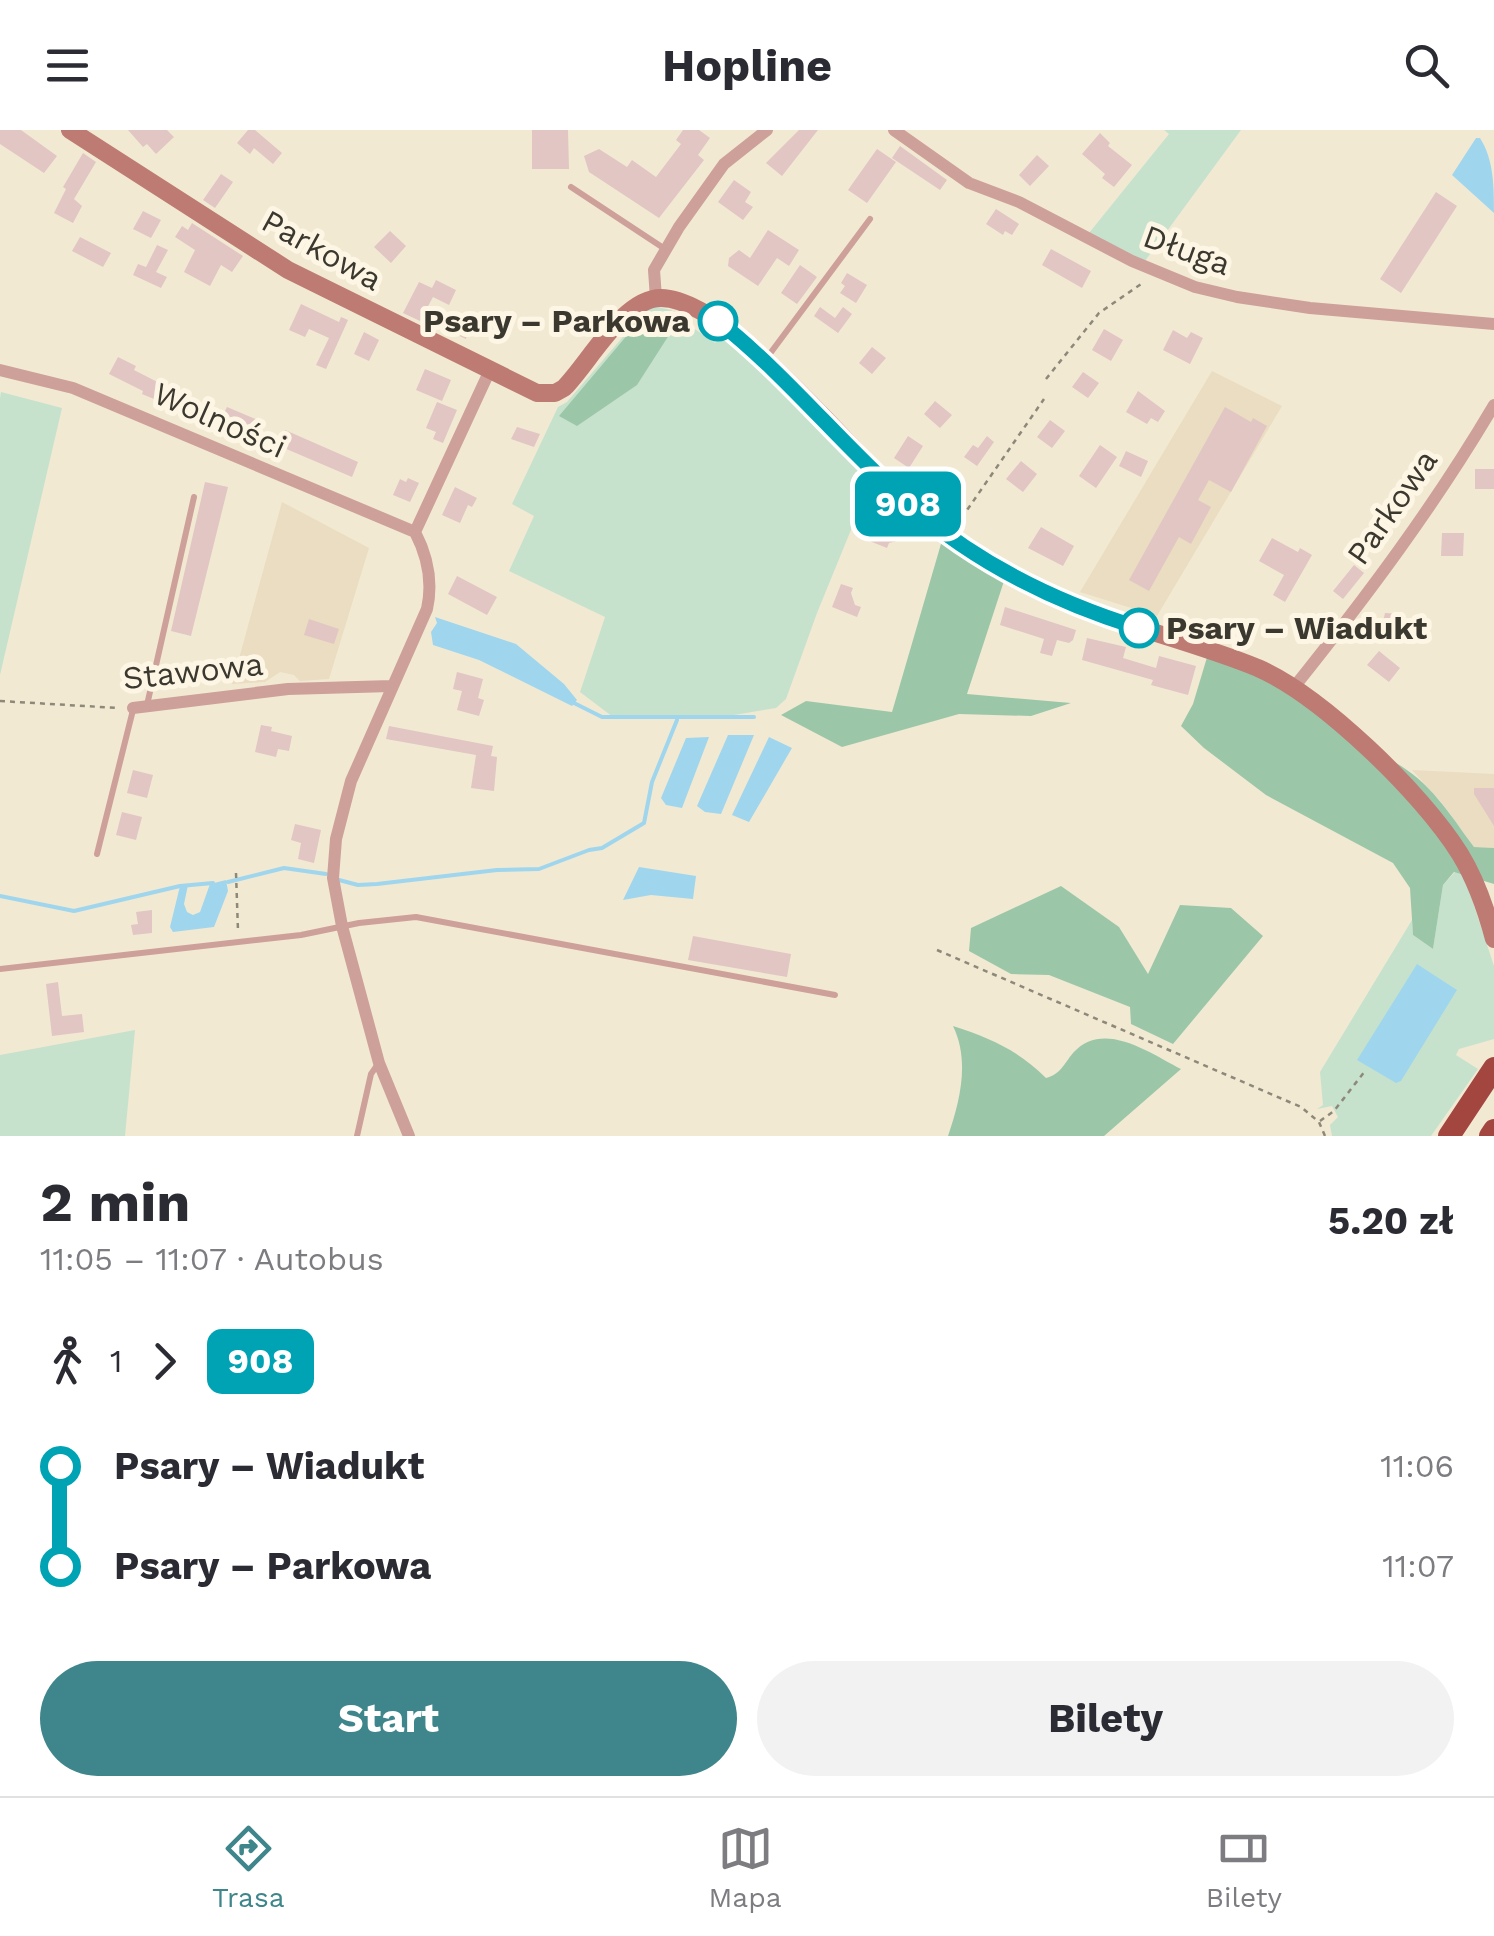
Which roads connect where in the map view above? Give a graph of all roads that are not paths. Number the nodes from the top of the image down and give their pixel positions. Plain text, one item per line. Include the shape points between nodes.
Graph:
1 (70, 130) edge
2 (767, 130) edge
3 (894, 130) edge
4 (571, 187) dead end
5 (870, 219) dead end
6 (666, 249) junction
7 (656, 298) junction
8 (1494, 324) edge
9 (765, 360) junction
10 (0, 370) edge
11 (490, 370) junction
12 (1494, 405) edge
13 (194, 497) dead end
14 (415, 532) junction
15 (392, 686) junction
16 (1295, 686) junction
17 (140, 707) junction
18 (97, 854) dead end
19 (342, 926) junction
20 (1494, 939) edge
21 (0, 969) edge
22 (836, 995) dead end
23 (379, 1063) junction
24 (1494, 1068) edge
25 (357, 1136) edge
26 (408, 1136) edge
27 (1450, 1136) edge

1 - 11 street, Parkowa via 288,270
2 - 6 street via 724,164
3 - 8 street, Długa via 970,183 1158,273 1237,297
4 - 6 lane
5 - 9 lane
6 - 7 street via 654,270
7 - 9 street via 712,317
7 - 11 street, Parkowa via 630,310 555,393 538,393
9 - 16 street via 902,499 1007,573 1056,598 1231,657
10 - 14 street, Wolności via 73,388
11 - 14 street
12 - 16 street, Parkowa via 1388,569
13 - 17 lane
14 - 15 street via 425,551 429,600
15 - 17 street, Stawowa via 288,689
15 - 19 street via 351,780 336,839 333,878
16 - 20 street via 1403,785 1450,840 1475,882
17 - 18 lane
19 - 21 lane
19 - 22 lane via 416,917
19 - 23 street
23 - 25 lane via 370,1074
23 - 26 street
24 - 27 highway

